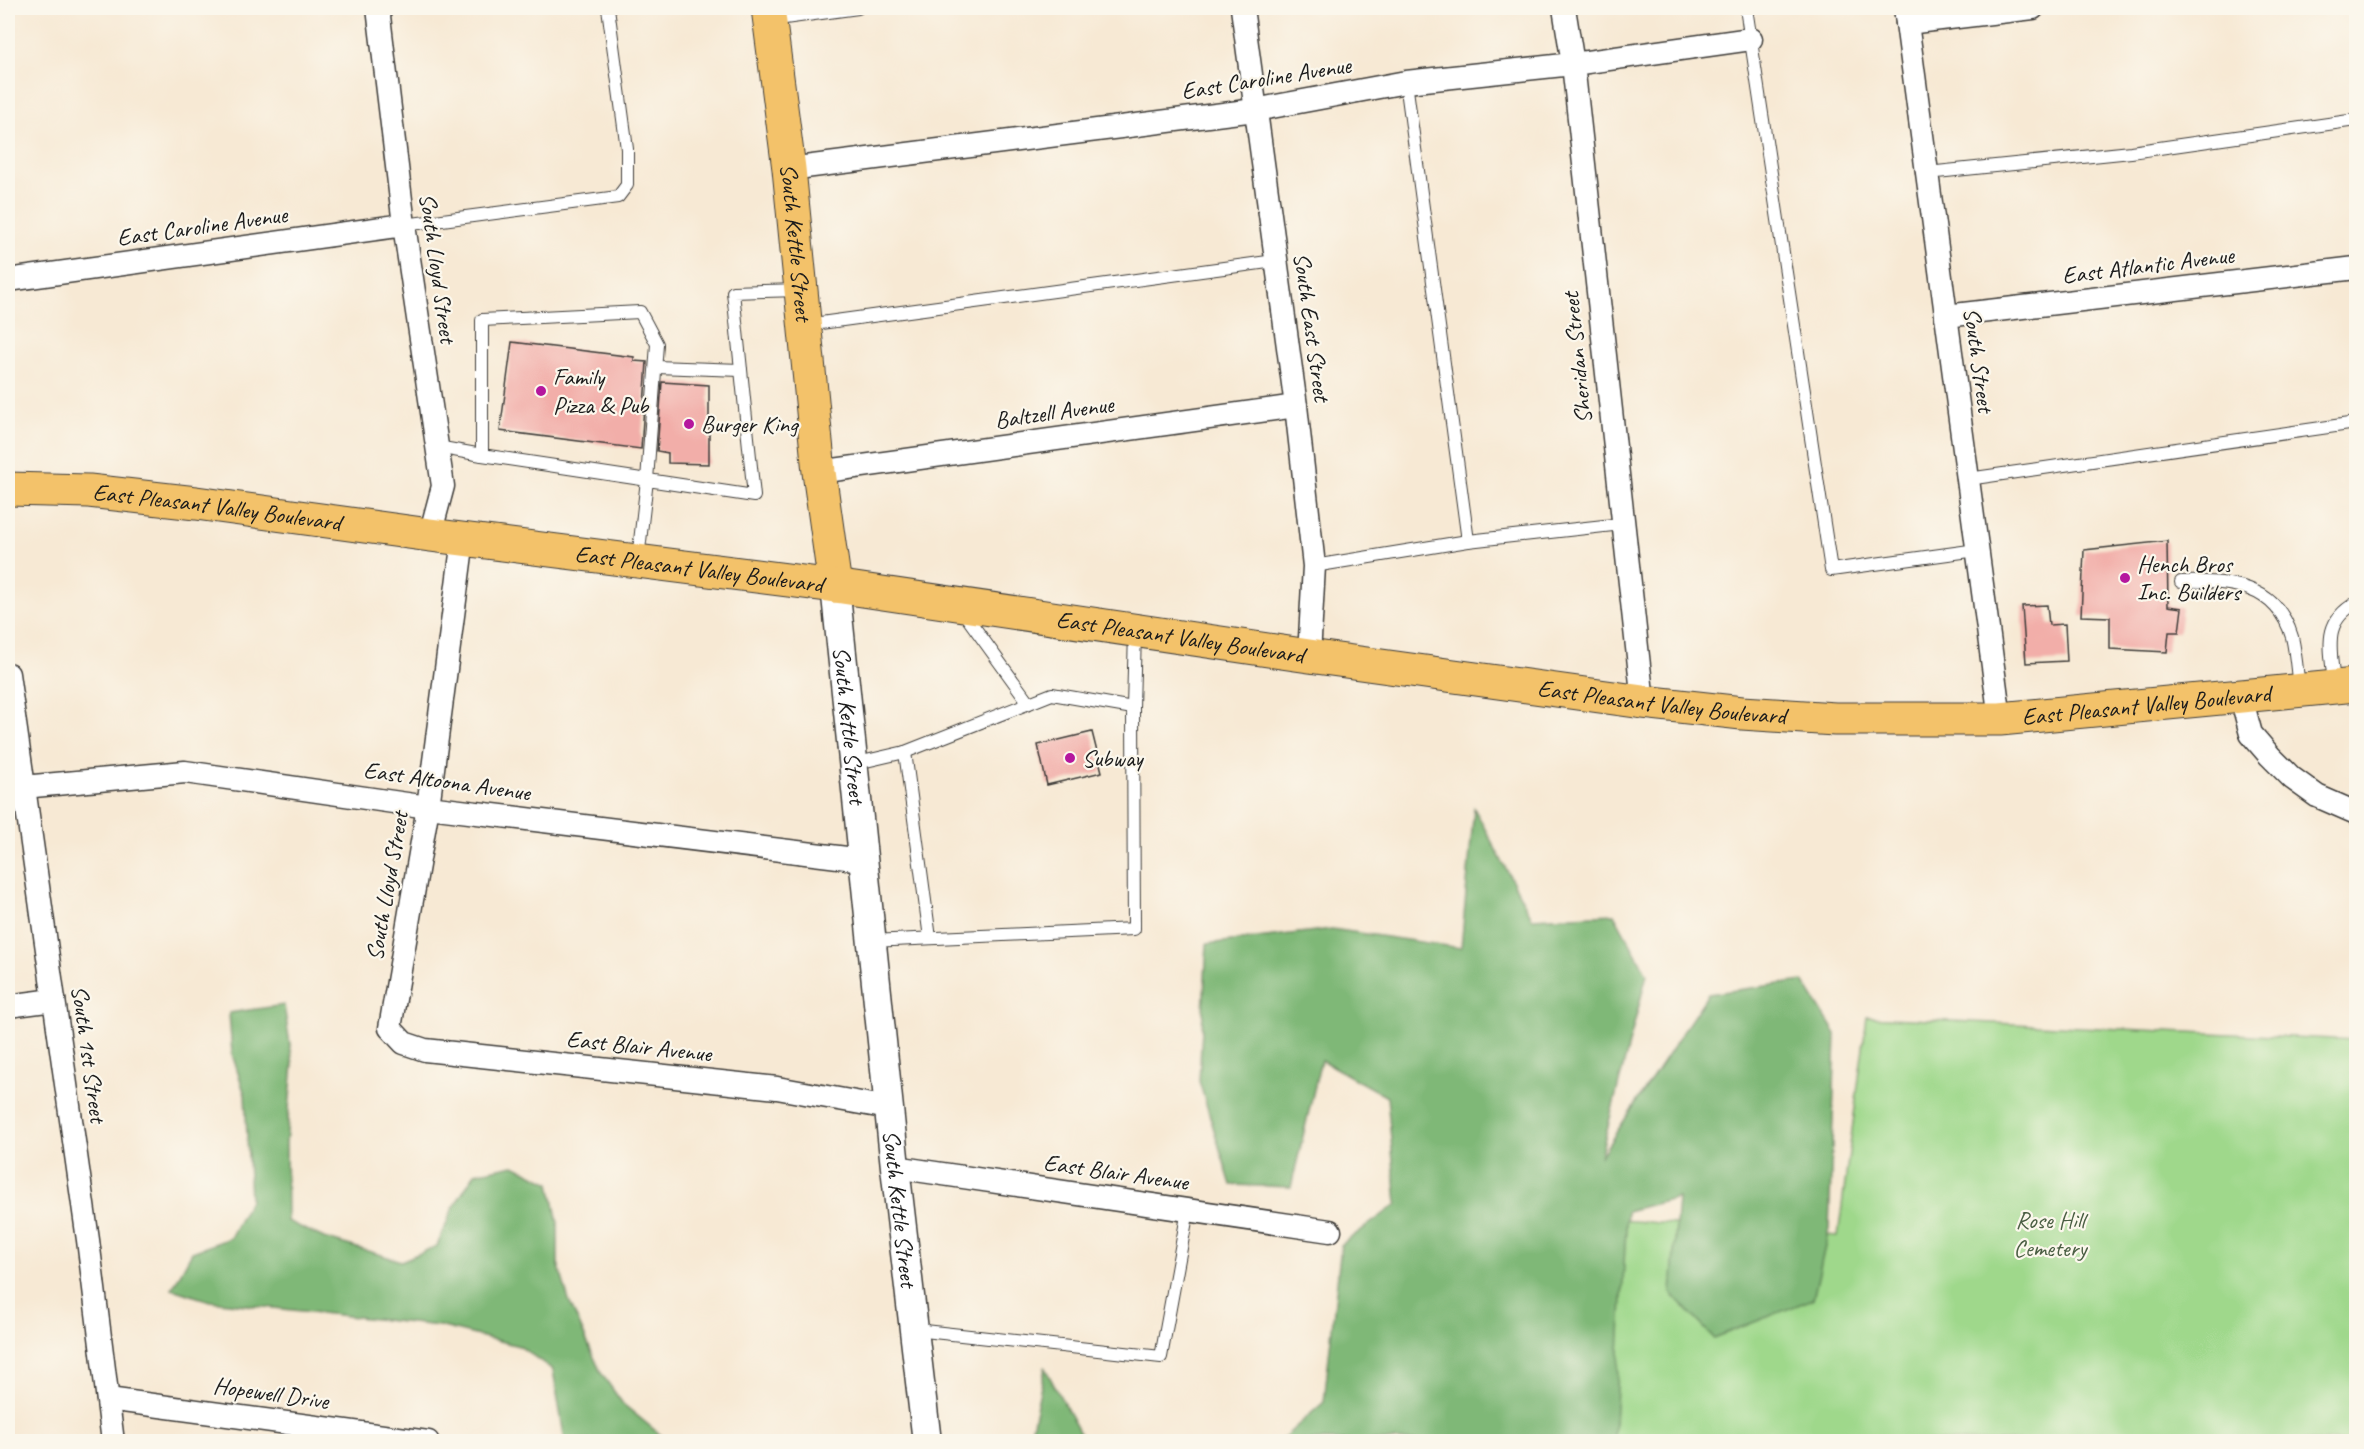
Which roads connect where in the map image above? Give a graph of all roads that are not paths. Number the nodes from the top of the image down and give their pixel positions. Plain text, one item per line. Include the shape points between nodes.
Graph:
1 (378, 8) edge
2 (608, 8) edge
3 (858, 8) edge
4 (1242, 8) edge
5 (1564, 8) edge
6 (1746, 8) edge
7 (2033, 8) edge
8 (768, 14) edge
9 (1906, 15) edge
10 (1750, 39) junction
11 (1573, 64) junction
12 (1406, 82) junction
13 (1255, 110) junction
14 (2356, 120) edge
15 (789, 169) junction
16 (1927, 173) junction
17 (404, 225) junction
18 (1275, 261) junction
19 (2356, 268) edge
20 (8, 280) edge
21 (801, 290) junction
22 (1946, 316) junction
23 (804, 325) junction
24 (656, 367) junction
25 (741, 370) junction
26 (1296, 406) junction
27 (2356, 423) edge
28 (437, 447) junction
29 (482, 455) junction
30 (819, 472) junction
31 (1968, 479) junction
32 (647, 480) junction
33 (8, 489) edge
34 (1622, 524) junction
35 (430, 535) junction
36 (463, 539) junction
37 (1468, 541) junction
38 (1977, 550) junction
39 (638, 561) junction
40 (1314, 566) junction
41 (2181, 582) dead end
42 (835, 586) junction
43 (2356, 603) edge
44 (957, 604) junction
45 (1135, 630) junction
46 (1309, 656) junction
47 (8, 674) edge
48 (2345, 686) edge
49 (2299, 692) junction
50 (2241, 697) junction
51 (1643, 702) junction
52 (1029, 703) junction
53 (1133, 708) junction
54 (2000, 719) junction
55 (905, 752) junction
56 (853, 764) junction
57 (23, 787) junction
58 (428, 807) junction
59 (2356, 813) edge
60 (863, 860) junction
61 (930, 938) junction
62 (871, 941) junction
63 (54, 1000) junction
64 (8, 1006) edge
65 (390, 1028) joint
66 (889, 1108) junction
67 (895, 1167) junction
68 (1188, 1210) junction
69 (1330, 1231) dead end
70 (914, 1330) junction
71 (108, 1399) junction
72 (113, 1442) edge
73 (428, 1442) edge
74 (927, 1442) edge

1 - 17 street, South Lloyd Street
2 - 17 lane via 627,148 627,185 618,197
3 - 8 lane
4 - 13 street, South East Street
5 - 11 street, Sheridan Street
6 - 10 lane
7 - 9 street
8 - 15 main road, South Kettle Street
9 - 16 street, South Street
10 - 11 street, East Caroline Avenue
10 - 38 lane via 1831,570
11 - 12 street, East Caroline Avenue
11 - 34 street, Sheridan Street
12 - 13 street, East Caroline Avenue
12 - 37 lane
13 - 15 street, East Caroline Avenue
13 - 18 street, South East Street
14 - 16 lane via 2132,152
15 - 21 main road, South Kettle Street
16 - 22 street, South Street
17 - 20 street, East Caroline Avenue
17 - 28 street, South Lloyd Street
18 - 23 lane
18 - 26 street, South East Street
19 - 22 street, East Atlantic Avenue
21 - 23 main road, South Kettle Street
21 - 25 lane via 733,292
22 - 31 street, South Street
23 - 30 main road, South Kettle Street
24 - 25 lane
24 - 29 lane via 657,344 640,312 482,320
24 - 32 lane
25 - 32 lane via 754,496
26 - 30 street, Baltzell Avenue
26 - 40 street, South East Street
27 - 31 lane
28 - 29 lane
28 - 35 street, South Lloyd Street via 443,486
29 - 32 lane
30 - 42 main road, South Kettle Street
31 - 38 street, South Street
32 - 39 lane
33 - 35 main road, East Pleasant Valley Boulevard via 89,491
34 - 37 lane
34 - 51 street, Sheridan Street
35 - 36 main road, East Pleasant Valley Boulevard
36 - 39 main road, East Pleasant Valley Boulevard
36 - 58 street, South Lloyd Street
37 - 40 lane
38 - 54 street, South Street
39 - 42 main road, East Pleasant Valley Boulevard
40 - 46 street, South East Street
41 - 49 lane via 2229,583 2264,595 2287,624 2295,651
42 - 44 main road, East Pleasant Valley Boulevard
42 - 56 street, South Kettle Street
43 - 48 lane via 2338,616 2332,626
44 - 45 main road, East Pleasant Valley Boulevard
44 - 52 lane
45 - 46 main road, East Pleasant Valley Boulevard
45 - 53 lane
46 - 51 main road, East Pleasant Valley Boulevard
47 - 57 street, South 1st Street
48 - 49 main road, East Pleasant Valley Boulevard
49 - 50 main road, East Pleasant Valley Boulevard
50 - 54 main road, East Pleasant Valley Boulevard
50 - 59 street via 2252,734 2270,756 2317,796
51 - 54 main road, East Pleasant Valley Boulevard via 1835,719
52 - 53 lane via 1052,694
52 - 55 lane
53 - 61 lane via 1134,929
55 - 56 lane
55 - 61 lane
56 - 60 street, South Kettle Street
57 - 58 street, East Altoona Avenue via 184,772
57 - 63 street, South 1st Street
58 - 60 street, East Altoona Avenue
58 - 65 street, South Lloyd Street
60 - 62 street, South Kettle Street
61 - 62 lane
62 - 66 street, South Kettle Street
63 - 64 street
63 - 71 street, South 1st Street
65 - 66 street, East Blair Avenue via 404,1043 425,1050 777,1088
66 - 67 street, South Kettle Street
67 - 68 street, East Blair Avenue
67 - 70 street, South Kettle Street
68 - 69 street, East Blair Avenue
68 - 70 lane via 1161,1356
70 - 74 street, South Kettle Street
71 - 72 street, South 1st Street
71 - 73 street, Hopewell Drive

